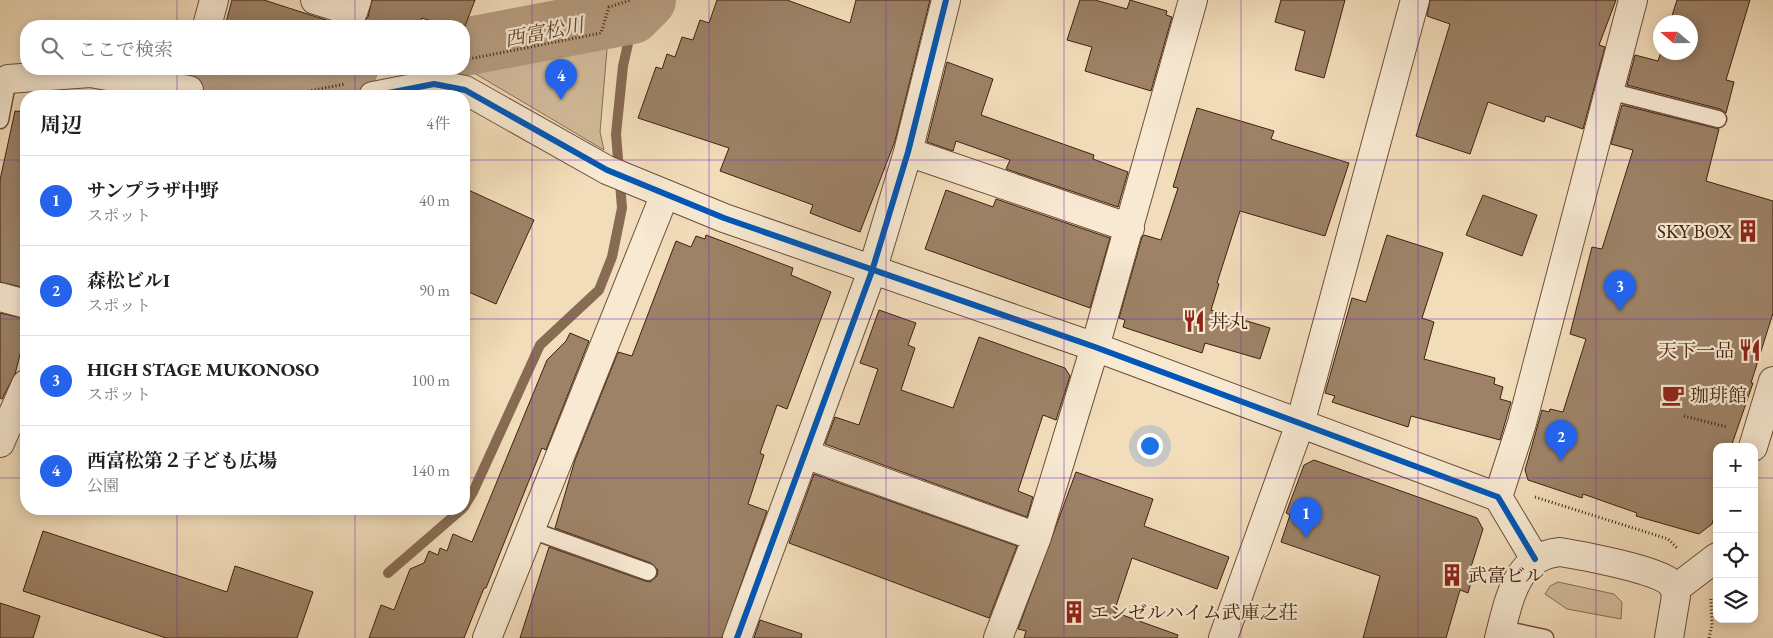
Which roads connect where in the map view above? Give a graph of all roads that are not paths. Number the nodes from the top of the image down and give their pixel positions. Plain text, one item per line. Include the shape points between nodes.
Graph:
1 (214, 0) edge
2 (315, 0) edge
3 (357, 0) edge
4 (946, 0) edge
5 (1193, 0) edge
6 (1415, 0) edge
7 (1633, 0) edge
8 (209, 20) edge
9 (63, 75) edge
10 (107, 75) edge
11 (8, 79) joint
12 (190, 85) edge
13 (404, 90) edge
14 (465, 90) edge
15 (1609, 91) junction
16 (470, 93) edge
17 (1718, 119) dead end
18 (0, 120) edge
19 (908, 152) junction
20 (666, 194) junction
21 (1130, 228) junction
22 (872, 271) junction
23 (0, 297) edge
24 (20, 302) edge
25 (1096, 347) junction
26 (1773, 381) edge
27 (20, 398) edge
28 (1300, 424) junction
29 (1755, 441) edge
30 (0, 443) edge
31 (805, 454) junction
32 (1499, 492) junction
33 (531, 530) junction
34 (1037, 536) junction
35 (1535, 559) junction
36 (1713, 560) edge
37 (648, 572) dead end
38 (1675, 589) junction
39 (1501, 633) edge
40 (487, 638) edge
41 (737, 638) edge
42 (998, 638) edge
43 (1223, 638) edge
44 (1544, 638) edge
45 (1669, 638) edge

1 - 8 street
2 - 3 street via 353,12
4 - 19 street
5 - 21 street
6 - 28 street
7 - 15 street
9 - 11 street
10 - 12 street
11 - 18 lane
13 - 14 street via 434,84
15 - 17 lane
15 - 32 street via 1522,423
16 - 20 street via 607,170
19 - 21 street
19 - 22 street
20 - 22 street
20 - 33 street
21 - 25 street
22 - 25 street
22 - 31 street
23 - 24 street
25 - 28 street
25 - 34 street
26 - 29 street
27 - 30 street
28 - 32 street
28 - 43 street
31 - 34 street
31 - 41 street
32 - 35 street
33 - 37 lane
33 - 40 street
34 - 42 street
35 - 38 street via 1554,552 1576,555 1658,576
35 - 39 street via 1520,575
36 - 38 street
38 - 45 street via 1676,606
39 - 44 lane

